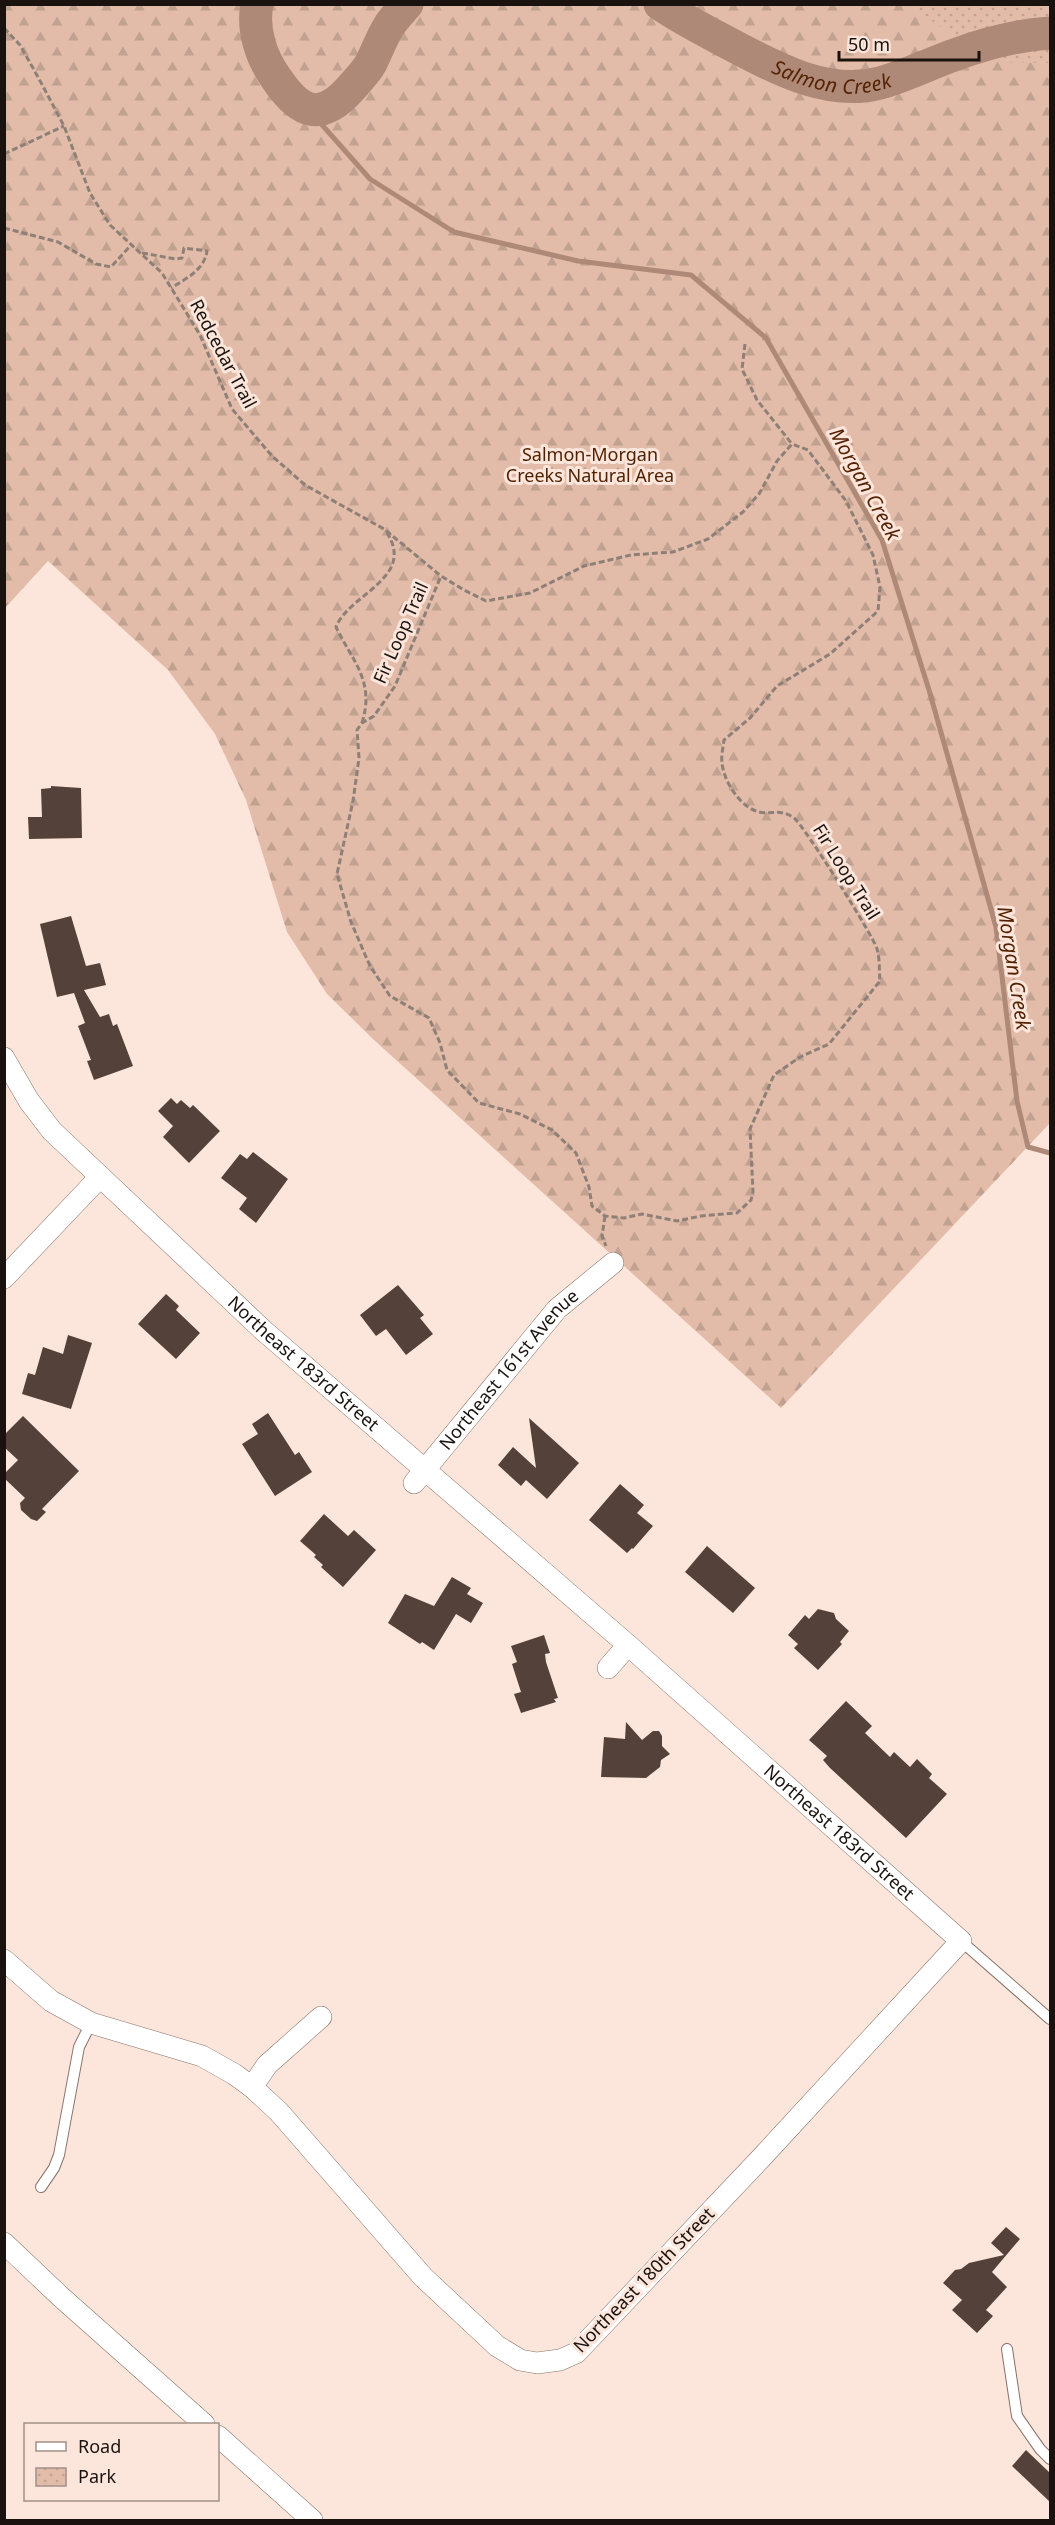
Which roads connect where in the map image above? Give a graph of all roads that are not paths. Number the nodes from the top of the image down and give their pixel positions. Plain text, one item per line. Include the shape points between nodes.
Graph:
1 (4, 1058) edge
2 (99, 1178) junction
3 (613, 1263) road end
4 (4, 1278) edge
5 (419, 1477) junction
6 (628, 1645) junction
7 (608, 1668) dead end
8 (961, 1941) junction
9 (4, 1960) edge
10 (321, 2017) dead end
11 (1050, 2019) edge
12 (91, 2023) junction
13 (252, 2087) junction
14 (41, 2187) dead end
15 (4, 2243) edge
16 (1007, 2349) dead end
17 (203, 2423) edge
18 (219, 2437) edge
19 (1050, 2459) edge
20 (312, 2520) edge

1 - 2 street, Northeast 183rd Street via 52,1131
2 - 4 street
2 - 5 street, Northeast 183rd Street
3 - 5 street, Northeast 161st Avenue via 557,1309
5 - 6 street, Northeast 183rd Street
6 - 7 street
6 - 8 street, Northeast 183rd Street
8 - 11 lane, Northeast 183rd Street
8 - 13 street, Northeast 180th Street via 576,2353 560,2360 519,2360 497,2346 423,2277 279,2112
9 - 12 street, Northeast 180th Street via 51,2001
10 - 13 street via 267,2065
12 - 13 street, Northeast 180th Street via 201,2056
12 - 14 lane via 79,2047 59,2155
15 - 17 street
16 - 19 lane via 1017,2416
18 - 20 street

